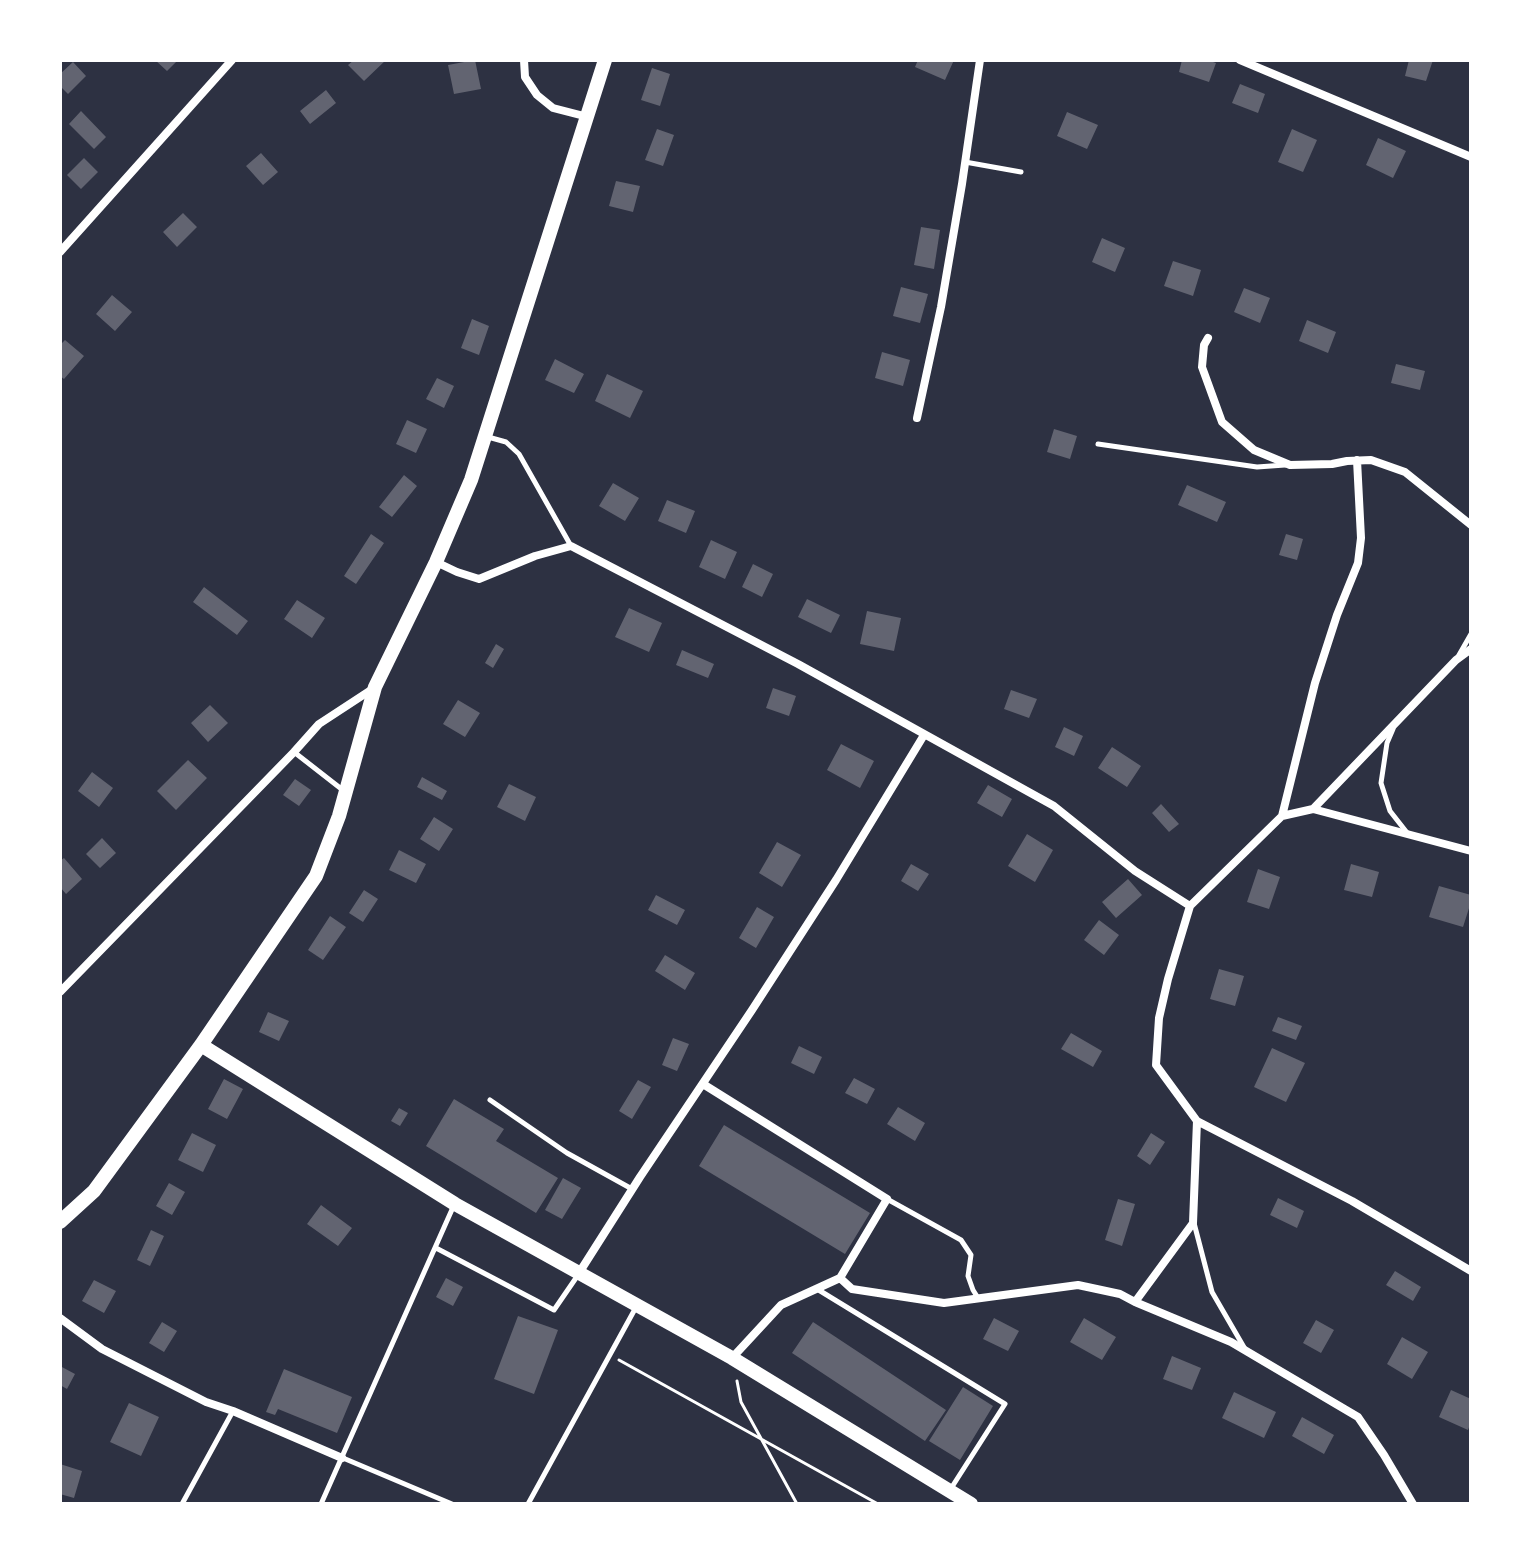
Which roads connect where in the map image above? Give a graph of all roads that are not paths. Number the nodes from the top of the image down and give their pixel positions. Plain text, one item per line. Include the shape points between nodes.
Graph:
1 (232, 60) edge
2 (524, 60) edge
3 (605, 60) edge
4 (980, 60) edge
5 (1240, 60) edge
6 (588, 117) junction
7 (1471, 157) edge
8 (965, 162) junction
9 (1021, 172) dead end
10 (60, 252) edge
11 (1208, 338) dead end
12 (917, 418) dead end
13 (487, 437) junction
14 (1098, 444) dead end
15 (1357, 460) junction
16 (1290, 465) junction
17 (1471, 525) edge
18 (571, 546) junction
19 (436, 562) junction
20 (1471, 634) edge
21 (1471, 649) edge
22 (1456, 660) junction
23 (375, 687) junction
24 (1395, 724) junction
25 (924, 735) junction
26 (294, 752) junction
27 (346, 792) junction
28 (1313, 809) junction
29 (1282, 816) junction
30 (1408, 834) junction
31 (1471, 851) edge
32 (1190, 906) junction
33 (60, 992) edge
34 (201, 1045) junction
35 (703, 1084) junction
36 (490, 1100) dead end
37 (1197, 1121) junction
38 (633, 1189) junction
39 (887, 1199) junction
40 (455, 1204) junction
41 (60, 1222) edge
42 (1193, 1222) junction
43 (436, 1248) junction
44 (1471, 1271) edge
45 (579, 1274) junction
46 (840, 1278) junction
47 (816, 1289) junction
48 (978, 1298) junction
49 (1135, 1302) junction
50 (637, 1306) junction
51 (60, 1318) edge
52 (1246, 1350) junction
53 (732, 1358) junction
54 (233, 1411) junction
55 (342, 1458) junction
56 (949, 1491) junction
57 (182, 1504) edge
58 (321, 1504) edge
59 (452, 1504) edge
60 (528, 1504) edge
61 (971, 1504) edge
62 (1413, 1504) edge

1 - 10 street
2 - 6 street via 525,77 537,95 553,108
3 - 6 street
4 - 8 street
5 - 7 street
6 - 13 street
8 - 9 lane
8 - 12 street
11 - 16 street via 1202,367 1222,422 1254,450
13 - 18 lane via 506,442 519,454
13 - 19 street
14 - 16 lane via 1257,467
15 - 16 street
15 - 17 street via 1405,472
15 - 29 street via 1358,563 1315,683
18 - 19 street via 479,579
18 - 25 street
19 - 23 street
20 - 22 lane
21 - 22 street
22 - 24 street
23 - 26 street via 319,724
23 - 27 street
24 - 28 street
24 - 30 lane via 1381,783 1390,811
25 - 32 street via 1054,806 1135,871
25 - 35 street
26 - 27 lane
26 - 33 street
27 - 34 street via 316,876
28 - 29 street
28 - 30 street
29 - 32 street
30 - 31 street
32 - 37 street via 1159,1018 1156,1065
34 - 40 street
34 - 41 street via 94,1191
35 - 38 street
35 - 39 street
36 - 38 lane via 567,1153
37 - 42 street
37 - 44 street via 1352,1201
38 - 45 street
39 - 46 street
39 - 48 lane via 961,1240 971,1255 968,1276
40 - 43 lane
40 - 45 street
42 - 49 street
42 - 52 lane via 1212,1292
43 - 45 lane via 554,1310
43 - 55 lane
45 - 50 street
46 - 47 street
46 - 48 street via 852,1289 944,1303
47 - 53 street via 781,1305
47 - 56 lane via 1005,1404
48 - 49 street via 1078,1285
49 - 52 street
50 - 53 street
50 - 60 lane
51 - 54 street via 102,1349
52 - 62 street via 1358,1417
53 - 56 street
54 - 55 street
54 - 57 lane
55 - 58 lane
55 - 59 lane
56 - 61 street

